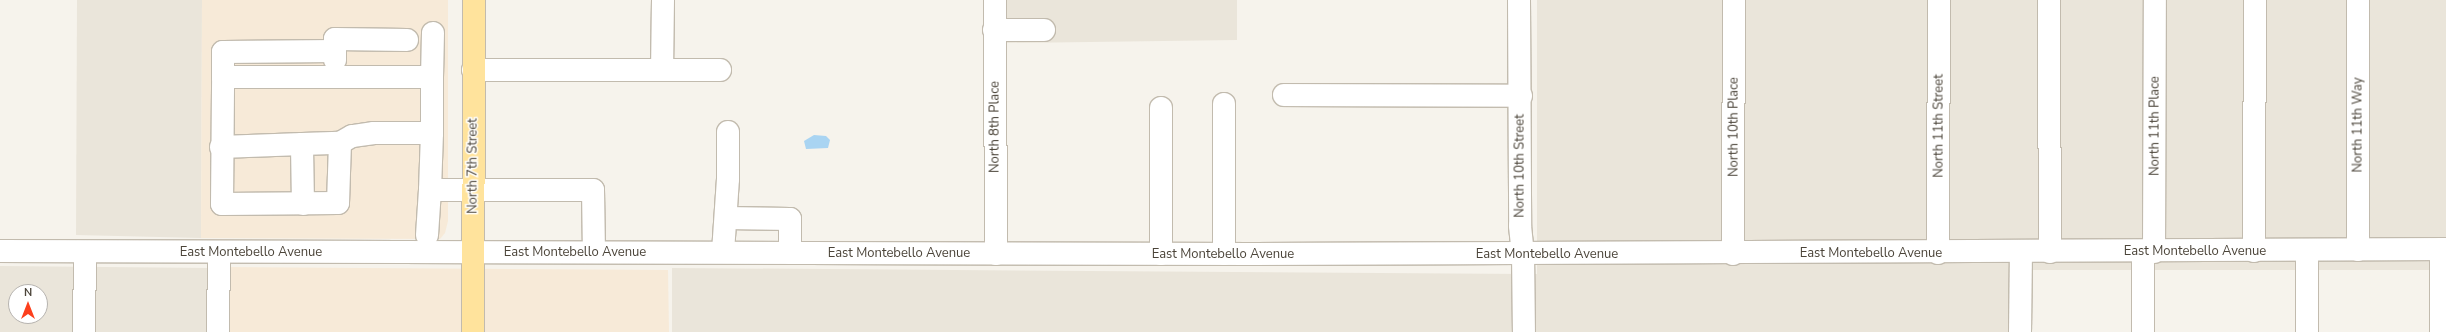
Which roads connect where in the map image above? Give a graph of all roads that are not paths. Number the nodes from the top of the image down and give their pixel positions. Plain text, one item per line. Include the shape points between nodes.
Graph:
1 (474, 0) edge
2 (663, 0) edge
3 (995, 0) edge
4 (1519, 0) edge
5 (1734, 0) edge
6 (1939, 0) edge
7 (2049, 0) edge
8 (2155, 0) edge
9 (2255, 0) edge
10 (2358, 0) edge
11 (994, 30) junction
12 (1044, 30) dead end
13 (433, 33) dead end
14 (407, 40) dead end
15 (335, 51) junction
16 (473, 70) junction
17 (662, 70) junction
18 (720, 70) dead end
19 (223, 77) junction
20 (335, 77) junction
21 (432, 77) junction
22 (1284, 95) dead end
23 (1521, 96) junction
24 (1224, 104) dead end
25 (1161, 108) dead end
26 (728, 132) dead end
27 (432, 133) junction
28 (340, 143) junction
29 (302, 144) junction
30 (220, 147) junction
31 (473, 189) junction
32 (430, 190) junction
33 (303, 204) junction
34 (726, 218) junction
35 (427, 235) dead end
36 (2444, 249) edge
37 (2307, 250) junction
38 (2358, 250) junction
39 (0, 251) edge
40 (2254, 251) junction
41 (85, 252) junction
42 (219, 252) junction
43 (473, 252) junction
44 (594, 252) junction
45 (723, 252) junction
46 (2021, 252) junction
47 (2050, 252) junction
48 (2149, 252) junction
49 (790, 253) junction
50 (1938, 253) junction
51 (996, 254) junction
52 (1161, 254) junction
53 (1224, 254) junction
54 (1524, 254) junction
55 (1733, 254) junction
56 (84, 332) edge
57 (218, 332) edge
58 (473, 332) edge
59 (1524, 332) edge
60 (2020, 332) edge
61 (2143, 332) edge
62 (2307, 332) edge
63 (2441, 332) edge

1 - 16 main road, North 7th Street
2 - 17 street
3 - 11 street, North 8th Place
4 - 23 street, North 10th Street
5 - 55 street, North 10th Place
6 - 50 street, North 11th Street
7 - 47 street
8 - 48 street, North 11th Place
9 - 40 street
10 - 38 street, North 11th Way
11 - 12 street
11 - 51 street, North 8th Place
13 - 21 street
14 - 15 street via 335,39
15 - 19 street via 223,52
15 - 20 street
16 - 17 street
16 - 31 main road, North 7th Street
17 - 18 street
19 - 20 street
19 - 30 street
20 - 21 street
21 - 27 street
22 - 23 street
23 - 54 street, North 10th Street via 1520,226
24 - 53 street
25 - 52 street
26 - 34 street
27 - 28 street via 374,133 352,136
27 - 32 street
28 - 29 street
28 - 33 street via 338,203
29 - 30 street
29 - 33 street
30 - 33 street via 222,204
31 - 32 street
31 - 43 main road, North 7th Street
31 - 44 street via 593,190
32 - 35 street
34 - 45 street
34 - 49 street via 790,219
36 - 38 street, East Montebello Avenue
36 - 63 street
37 - 38 street, East Montebello Avenue
37 - 40 street, East Montebello Avenue
37 - 62 street
39 - 41 street, East Montebello Avenue
40 - 48 street, East Montebello Avenue
41 - 42 street, East Montebello Avenue
41 - 56 street
42 - 43 street, East Montebello Avenue
42 - 57 street
43 - 44 street, East Montebello Avenue
43 - 58 main road, North 7th Street
44 - 45 street, East Montebello Avenue
45 - 49 street, East Montebello Avenue
46 - 47 street, East Montebello Avenue
46 - 50 street, East Montebello Avenue
46 - 60 street
47 - 48 street, East Montebello Avenue
48 - 61 street, North 11th Place
49 - 51 street, East Montebello Avenue
50 - 55 street, East Montebello Avenue
51 - 52 street, East Montebello Avenue
52 - 53 street, East Montebello Avenue
53 - 54 street, East Montebello Avenue
54 - 55 street, East Montebello Avenue
54 - 59 street, North 10th Street

